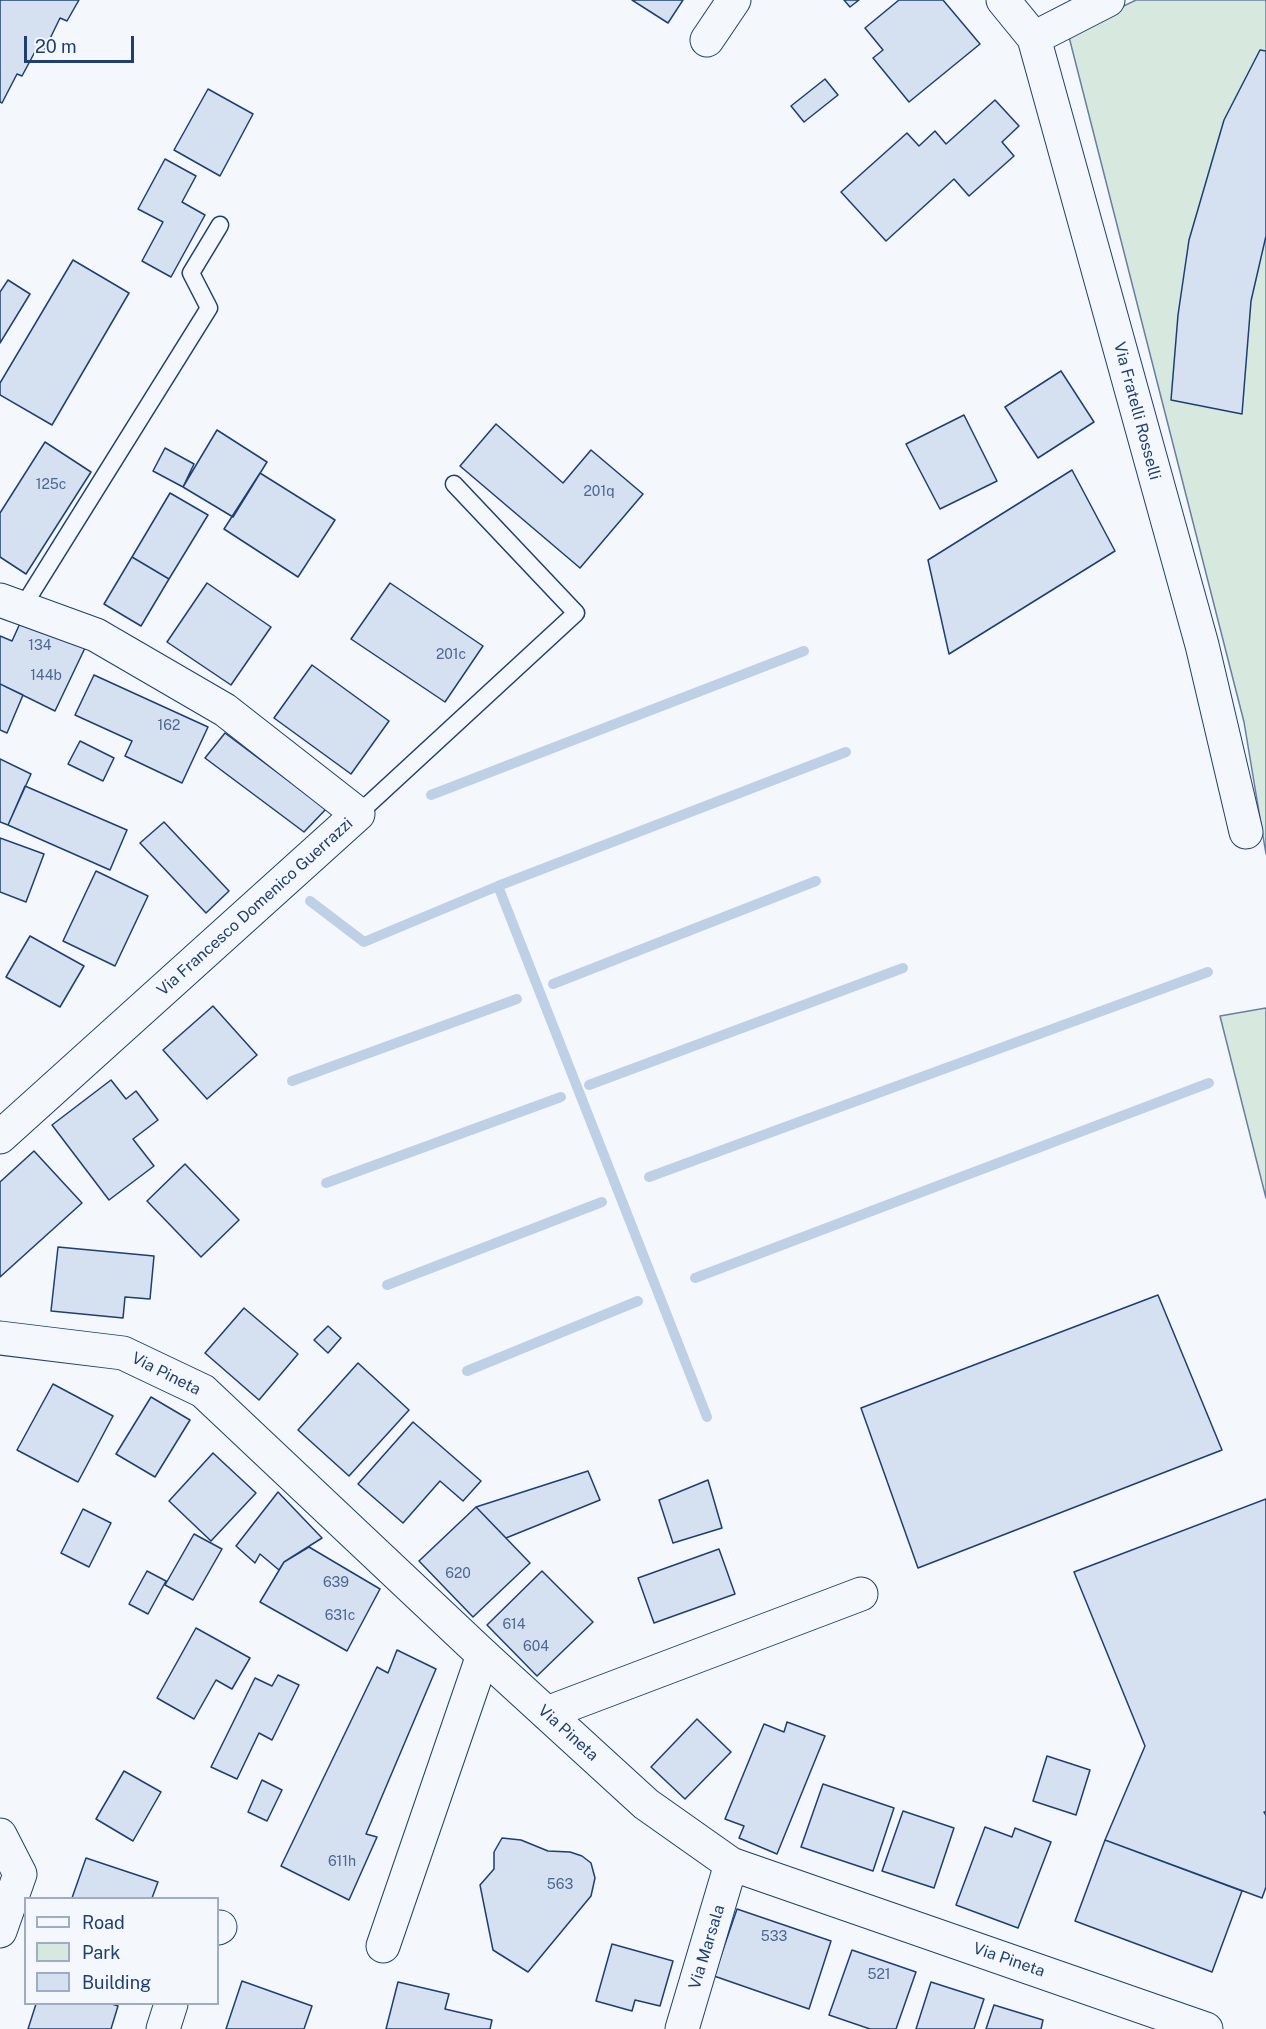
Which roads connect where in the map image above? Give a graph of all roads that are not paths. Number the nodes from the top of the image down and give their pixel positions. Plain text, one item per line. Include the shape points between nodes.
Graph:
1 (734, 0) edge
2 (1003, 0) edge
3 (1108, 0) edge
4 (1034, 38) junction
5 (707, 40) dead end
6 (220, 225) dead end
7 (454, 484) dead end
8 (11, 604) edge
9 (358, 814) junction
10 (1246, 832) dead end
11 (0, 1137) edge
12 (0, 1338) edge
13 (861, 1594) dead end
14 (483, 1655) junction
15 (548, 1713) junction
16 (0, 1834) edge
17 (731, 1864) junction
18 (0, 1932) edge
19 (384, 1946) dead end
20 (171, 2005) edge
21 (1198, 2028) edge
22 (163, 2029) edge
23 (682, 2029) edge

1 - 5 street
2 - 4 street, Via Fratelli Rosselli
3 - 4 street
4 - 10 street, Via Fratelli Rosselli via 1202,645
6 - 8 lane via 190,273 209,308
7 - 9 lane via 576,613
8 - 9 street, Via Francesco Domenico Guerrazzi via 96,635 225,710
9 - 11 street, Via Francesco Domenico Guerrazzi
12 - 14 street, Via Pineta via 123,1353 203,1391
13 - 15 street
14 - 15 street, Via Pineta
14 - 19 street
15 - 17 street, Via Pineta via 646,1804
16 - 18 street via 20,1874
17 - 21 street, Via Pineta
17 - 23 street, Via Marsala
20 - 22 street

